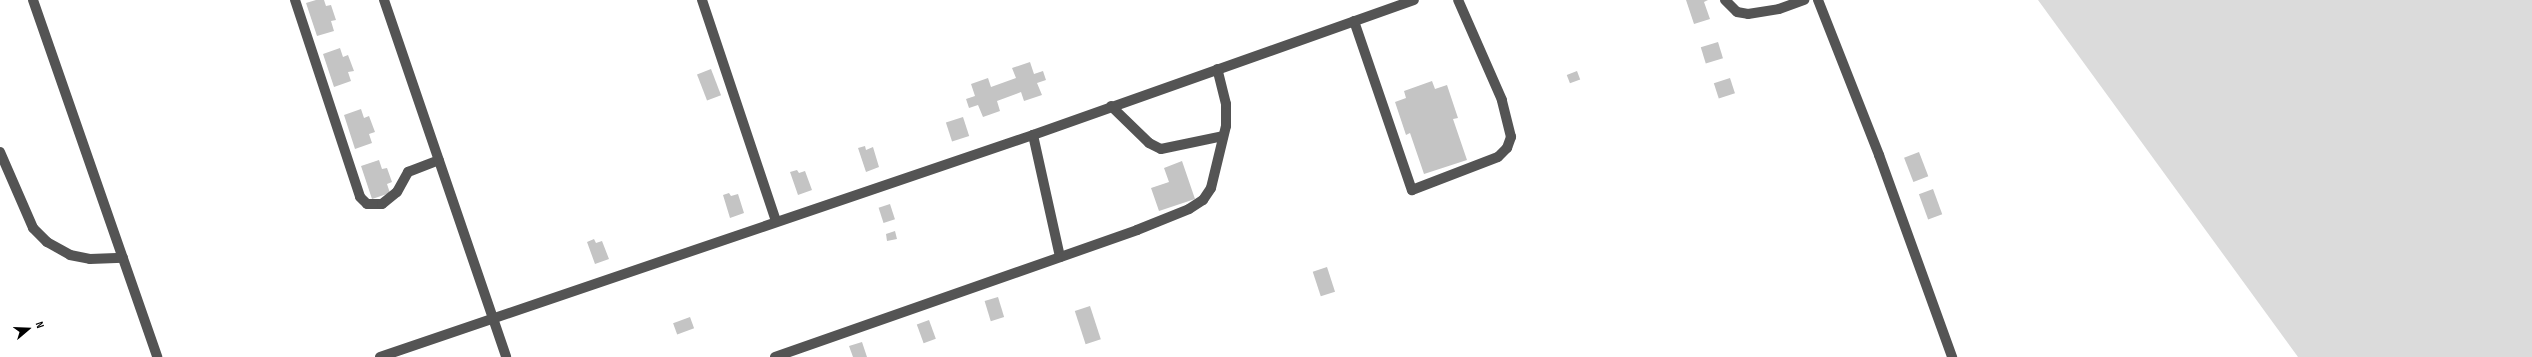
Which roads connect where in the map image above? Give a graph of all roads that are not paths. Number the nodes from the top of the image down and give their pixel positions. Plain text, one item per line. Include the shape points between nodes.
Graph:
1 (33, 0) edge
2 (295, 0) edge
3 (384, 0) edge
4 (702, 0) edge
5 (1414, 0) edge
6 (1458, 0) edge
7 (1725, 0) edge
8 (1804, 0) edge
9 (1818, 0) edge
10 (1354, 21) junction
11 (1217, 69) junction
12 (1110, 106) junction
13 (1033, 135) junction
14 (1223, 136) junction
15 (0, 152) edge
16 (439, 160) junction
17 (776, 221) junction
18 (1060, 257) junction
19 (122, 258) junction
20 (494, 320) junction
21 (157, 357) edge
22 (380, 357) edge
23 (506, 357) edge
24 (775, 357) edge
25 (1952, 357) edge

1 - 19 street
2 - 16 street via 360,197 368,204 382,204 397,192 408,172
3 - 16 street
4 - 17 street
5 - 10 street
6 - 10 street via 1502,100 1511,137 1507,148 1498,157 1412,190
7 - 8 street via 1737,12 1748,14 1779,9
9 - 25 street via 1879,155
10 - 11 street
11 - 12 street
11 - 14 street via 1226,104
12 - 13 street
12 - 14 street via 1149,143 1161,149
13 - 17 street
13 - 18 street
14 - 18 street via 1211,188 1204,200 1189,209 1137,230
15 - 19 street via 33,228 47,242 70,255 90,260
16 - 20 street
17 - 20 street
18 - 24 street
19 - 21 street
20 - 22 street
20 - 23 street

